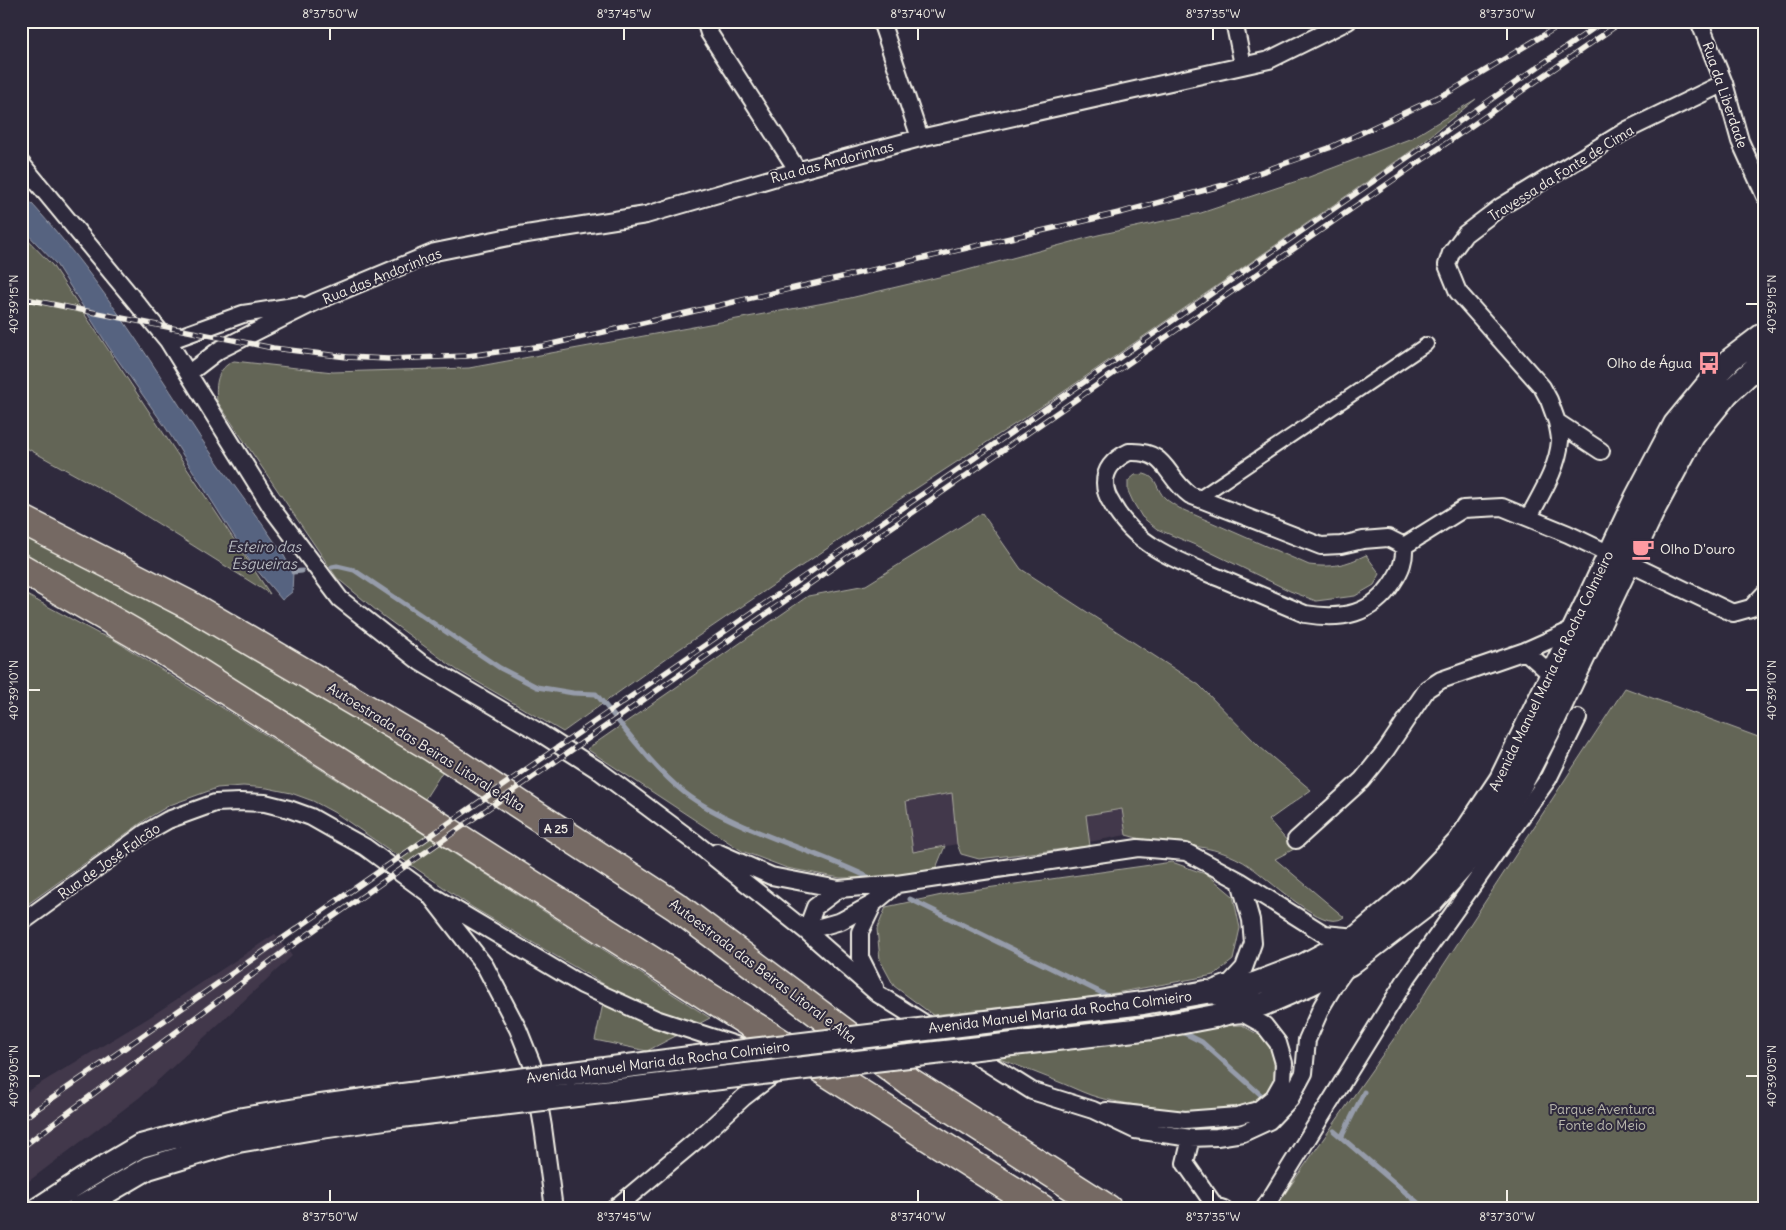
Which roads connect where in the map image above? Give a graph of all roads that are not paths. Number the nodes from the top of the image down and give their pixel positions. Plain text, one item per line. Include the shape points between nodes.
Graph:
1 (705, 21) edge
2 (881, 21) edge
3 (1234, 21) edge
4 (1348, 21) edge
5 (1699, 21) edge
6 (1243, 65) junction
7 (1724, 83) junction
8 (920, 138) junction
9 (21, 164) edge
10 (798, 171) junction
11 (1765, 196) edge
12 (315, 302) junction
13 (1765, 334) edge
14 (168, 340) junction
15 (1427, 344) dead end
16 (1765, 359) edge
17 (189, 373) junction
18 (1558, 422) junction
19 (1601, 451) dead end
20 (1199, 498) junction
21 (1529, 517) junction
22 (21, 519) edge
23 (1404, 546) junction
24 (1627, 562) junction
25 (21, 568) edge
26 (1765, 593) edge
27 (1572, 630) junction
28 (1525, 650) junction
29 (1552, 675) junction
30 (1578, 718) dead end
31 (1296, 840) dead end
32 (697, 844) junction
33 (1240, 881) junction
34 (897, 884) junction
35 (839, 889) junction
36 (429, 894) junction
37 (874, 903) junction
38 (21, 923) edge
39 (806, 931) junction
40 (1356, 937) junction
41 (1350, 964) junction
42 (1206, 992) junction
43 (878, 994) junction
44 (1215, 1016) junction
45 (752, 1050) junction
46 (779, 1071) junction
47 (390, 1107) junction
48 (1093, 1110) junction
49 (1191, 1138) junction
50 (81, 1208) edge
51 (38, 1209) edge
52 (554, 1209) edge
53 (614, 1209) edge
54 (1042, 1209) edge
55 (1108, 1209) edge
56 (1224, 1209) edge
57 (1264, 1209) edge

1 - 10 street
2 - 8 street
3 - 6 street
4 - 6 street, Rua das Andorinhas via 1269,60
5 - 7 street, Rua da Liberdade
6 - 8 street, Rua das Andorinhas
7 - 11 street, Rua da Liberdade via 1740,141
7 - 18 street, Travessa da Fonte de Cima via 1627,130 1502,206 1465,234 1451,253 1447,265 1458,292 1542,387
8 - 10 street, Rua das Andorinhas
9 - 14 street
10 - 12 street, Rua das Andorinhas via 646,215 435,252
12 - 14 street, Rua das Andorinhas via 243,314
12 - 17 street, Rua das Andorinhas via 220,350
13 - 24 main road, Avenida Manuel Maria da Rocha Colmieiro via 1731,359 1675,424 1639,490
14 - 17 street
15 - 20 street
16 - 24 main road, Avenida Manuel Maria da Rocha Colmieiro via 1728,394 1692,436
17 - 32 street via 273,510 340,599 420,662 598,770
18 - 19 street
18 - 21 street via 1558,453
20 - 23 street via 1321,546 1388,538
20 - 23 street via 1182,489 1165,464 1141,452 1117,457 1104,479 1104,487 1119,518 1137,536 1172,557 1305,614 1344,615 1378,601 1405,558
21 - 23 street via 1502,507 1463,509
21 - 24 street
22 - 55 highway, Autoestrada das Beiras Litoral e Alta / A 25 via 189,606 433,748 677,907 910,1082
24 - 26 street via 1732,613 1751,608
24 - 27 main road, Avenida Manuel Maria da Rocha Colmieiro
24 - 41 main road, Avenida Manuel Maria da Rocha Colmieiro via 1519,788 1473,855 1431,902
25 - 54 highway via 158,647
27 - 28 street
27 - 29 main road, Avenida Manuel Maria da Rocha Colmieiro
28 - 29 street
28 - 31 street via 1441,680 1427,689 1362,780
29 - 40 main road, Avenida Manuel Maria da Rocha Colmieiro via 1501,779 1459,842 1416,887
30 - 57 street via 1548,779 1405,980
32 - 35 street via 771,876
32 - 39 street
33 - 34 street via 1186,852 1138,848
33 - 40 street via 1324,934
33 - 42 street via 1251,920 1252,943 1244,968 1231,982
34 - 35 street
34 - 37 street
35 - 39 street via 815,907
36 - 38 street, Rua de José Falcão via 365,847 310,817 265,803 215,803 168,820 145,834
36 - 45 street via 582,985 656,1019
36 - 52 street, Rua de José Falcão via 485,966 518,1029 532,1064
37 - 39 street via 841,921
37 - 43 street via 860,932 860,958
39 - 43 street
40 - 42 main road, Avenida Manuel Maria da Rocha Colmieiro via 1302,966 1257,983 1220,994
41 - 44 main road, Avenida Manuel Maria da Rocha Colmieiro via 1264,1004
41 - 49 street via 1322,1006 1306,1040 1304,1073 1290,1099 1270,1122 1243,1133
42 - 45 main road, Avenida Manuel Maria da Rocha Colmieiro, bridge
43 - 48 street via 1032,1091
44 - 46 main road, Avenida Manuel Maria da Rocha Colmieiro, bridge via 1152,1028
44 - 48 street via 1244,1014 1264,1025 1278,1043 1284,1062 1283,1081 1274,1097 1258,1110 1237,1116 1185,1120
45 - 47 main road, Avenida Manuel Maria da Rocha Colmieiro, bridge
46 - 47 main road, Avenida Manuel Maria da Rocha Colmieiro, bridge
46 - 53 street via 744,1097
47 - 50 main road, Avenida Manuel Maria da Rocha Colmieiro via 314,1128 238,1141 148,1168
47 - 51 main road, Avenida Manuel Maria da Rocha Colmieiro via 314,1107 237,1120 140,1146
48 - 49 street via 1135,1130
49 - 56 street via 1185,1164 1215,1206

